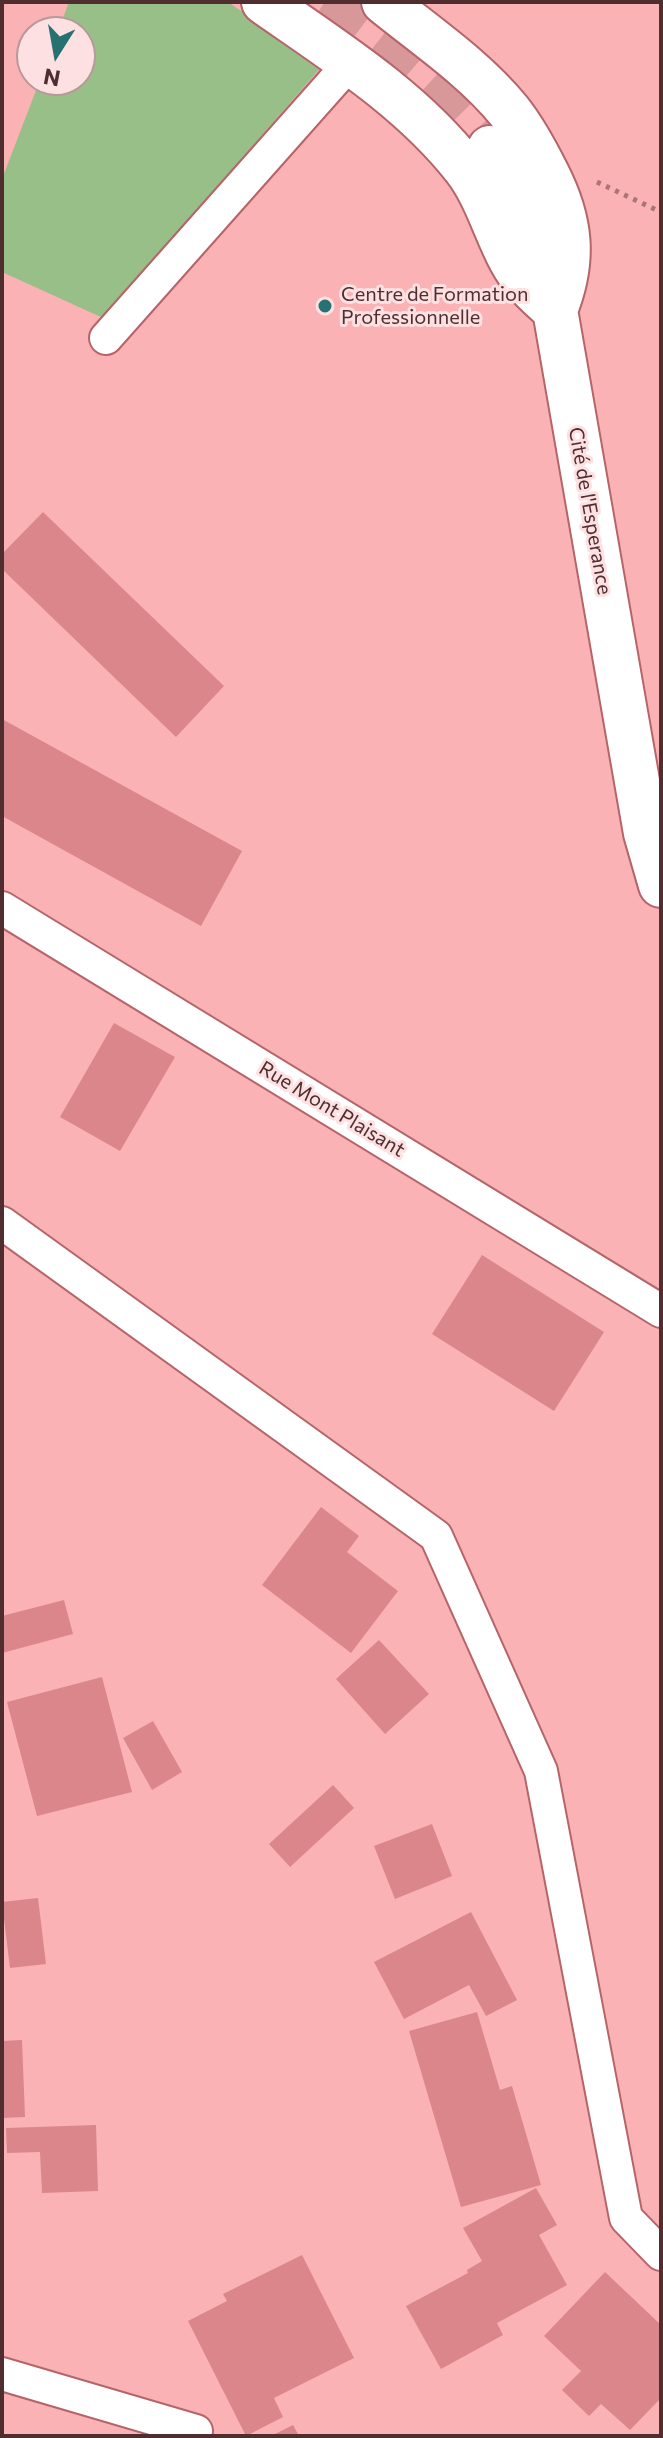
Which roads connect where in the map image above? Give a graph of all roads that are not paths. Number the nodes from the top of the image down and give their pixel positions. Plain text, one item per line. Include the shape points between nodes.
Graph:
1 (264, 2) edge
2 (384, 2) edge
3 (350, 63) junction
4 (490, 148) tunnel mouth
5 (555, 310) junction
6 (106, 338) dead end
7 (661, 885) edge
8 (2, 908) edge
9 (2, 1223) edge
10 (661, 1311) edge
11 (661, 2254) edge
12 (2, 2374) edge
13 (196, 2431) dead end

1 - 3 main road
2 - 5 main road via 480,80 531,141 554,186 568,236 565,286
3 - 5 main road via 423,122 468,171 522,278
3 - 6 street
4 - 5 main road, Cité de l'Esperance via 528,209
5 - 7 main road, Cité de l'Esperance via 646,833
8 - 10 street, Rue Mont Plaisant
9 - 11 street via 436,1536 541,1771 626,2218
12 - 13 street

